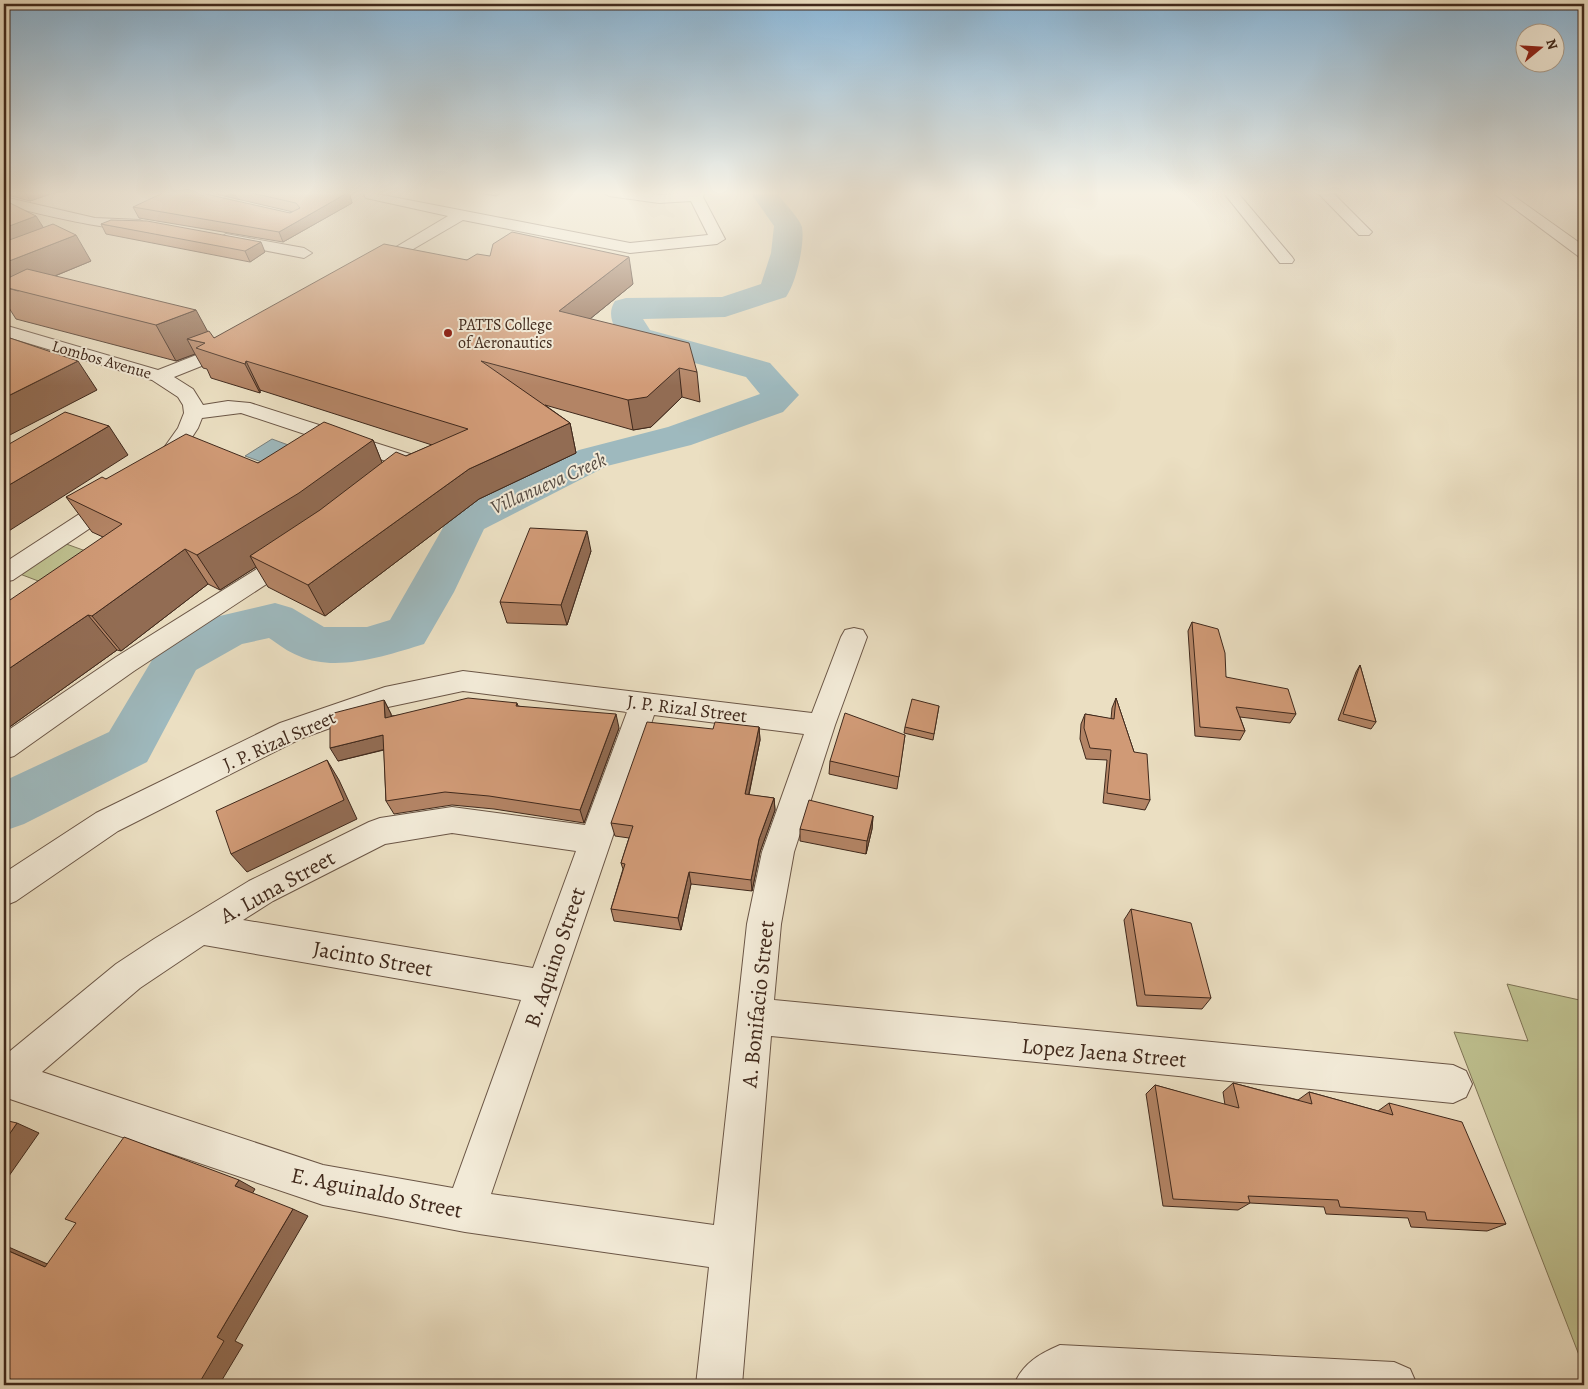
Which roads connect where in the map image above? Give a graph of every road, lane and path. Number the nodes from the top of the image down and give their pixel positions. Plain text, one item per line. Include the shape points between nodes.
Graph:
1 (391, 257) edge
2 (1283, 257) edge
3 (1286, 260) dead end
4 (360, 275) edge
5 (4, 330) edge
6 (250, 338) edge
7 (159, 376) junction
8 (194, 413) junction
9 (395, 482) edge
10 (310, 545) edge
11 (4, 574) edge
12 (854, 637) dead end
13 (644, 703) junction
14 (821, 726) junction
15 (4, 748) edge
16 (595, 840) junction
17 (4, 891) edge
18 (202, 929) junction
19 (544, 987) junction
20 (755, 1016) junction
21 (4, 1078) edge
22 (1453, 1084) dead end
23 (465, 1211) junction
24 (733, 1249) junction
25 (719, 1385) edge
26 (1037, 1385) edge
27 (1373, 1385) edge

1 - 4 street
2 - 3 street
5 - 7 street, Lombos Avenue
6 - 7 street, Lombos Avenue
7 - 8 street via 186,393 194,405
8 - 9 street via 228,406 242,407 418,464
8 - 11 street via 188,428 163,465
10 - 15 street via 125,664
12 - 14 street, A. Bonifacio Street
13 - 14 street, J. P. Rizal Street
13 - 16 street, B. Aquino Street
13 - 17 street, J. P. Rizal Street via 463,681 385,697 290,731 107,822
14 - 20 street, A. Bonifacio Street via 778,852 764,924
16 - 18 street, A. Luna Street via 452,820 380,831 261,891
16 - 19 street, B. Aquino Street
18 - 19 street, Jacinto Street
18 - 21 street, A. Luna Street via 128,976
19 - 23 street, B. Aquino Street
20 - 22 street, Lopez Jaena Street
20 - 24 street, A. Bonifacio Street
21 - 23 street, E. Aguinaldo Street via 323,1184
23 - 24 street, E. Aguinaldo Street
24 - 25 street, A. Bonifacio Street
26 - 27 street via 1060,1368

